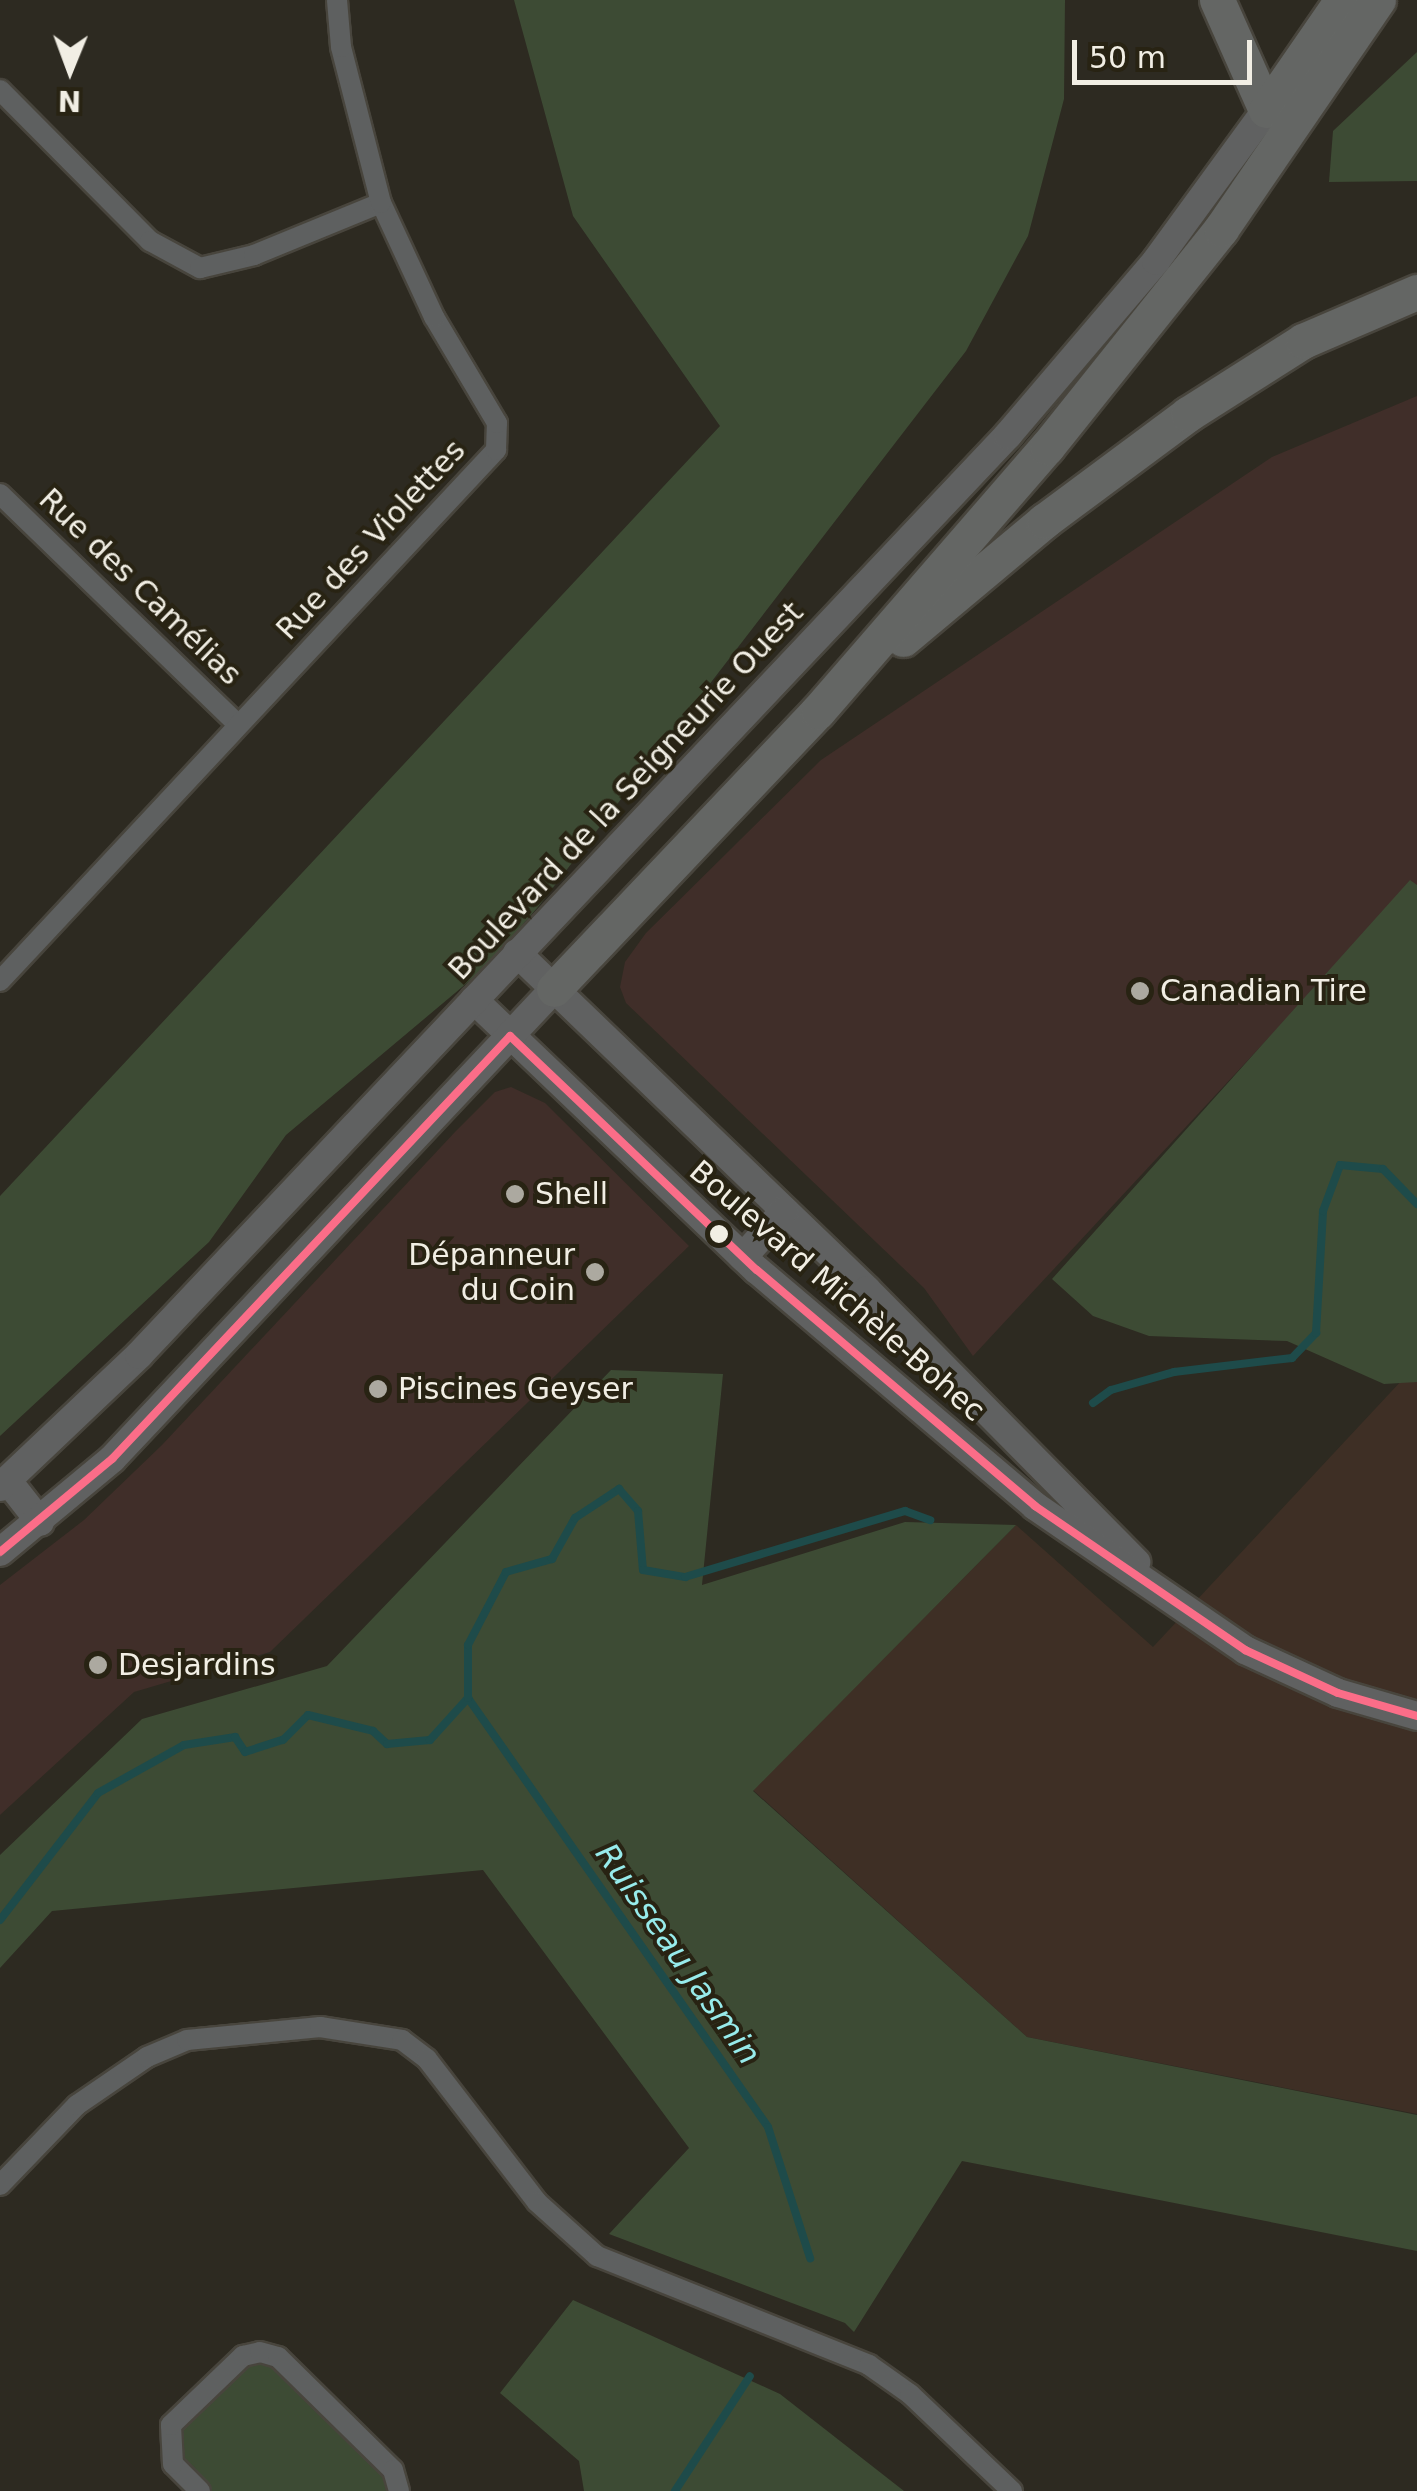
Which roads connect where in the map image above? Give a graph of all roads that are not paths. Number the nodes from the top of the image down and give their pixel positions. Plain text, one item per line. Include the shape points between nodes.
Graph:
1 (338, 0) edge
2 (1218, 0) edge
3 (1342, 0) edge
4 (1378, 0) edge
5 (0, 90) edge
6 (1266, 110) junction
7 (381, 203) junction
8 (1417, 292) edge
9 (0, 494) edge
10 (818, 711) junction
11 (237, 724) junction
12 (516, 953) junction
13 (0, 980) edge
14 (554, 989) junction
15 (474, 1000) junction
16 (510, 1036) junction
17 (784, 1211) junction
18 (744, 1257) junction
19 (4, 1484) edge
20 (40, 1522) junction
21 (0, 1552) edge
22 (1178, 1607) junction
23 (1417, 1716) edge
24 (0, 2185) edge
25 (200, 2491) edge
26 (400, 2491) edge
27 (1012, 2491) edge

1 - 7 street, Rue des Violettes via 341,47
2 - 6 highway
3 - 6 highway
4 - 10 highway via 1158,312
5 - 7 street via 150,240 200,268 254,255
6 - 12 main road, Boulevard de la Seigneurie Ouest via 1066,370
7 - 11 street, Rue des Violettes via 434,317 497,423 496,450
8 - 10 highway via 1303,341 1188,414 1044,521
9 - 11 street, Rue des Camélias
10 - 14 highway
11 - 13 street, Rue des Violettes
12 - 14 main road, Boulevard Michèle-Bohec
12 - 15 main road, Boulevard de la Seigneurie Ouest
14 - 16 main road
14 - 17 main road, Boulevard Michèle-Bohec
15 - 16 main road, Boulevard Michèle-Bohec
15 - 19 main road, Boulevard de la Seigneurie Ouest via 81,1415
16 - 18 main road, Boulevard Michèle-Bohec
16 - 20 main road via 123,1448
17 - 18 main road
17 - 22 main road, Boulevard Michèle-Bohec via 1058,1478
18 - 22 main road, Boulevard Michèle-Bohec via 1036,1506
19 - 20 main road
20 - 21 main road
22 - 23 main road, Boulevard Michèle-Bohec via 1307,1680
24 - 27 street via 77,2105 147,2057 187,2040 320,2027 402,2040 427,2058 537,2202 597,2256 870,2365
25 - 26 street via 172,2464 171,2426 243,2356 260,2352 278,2358 393,2470

